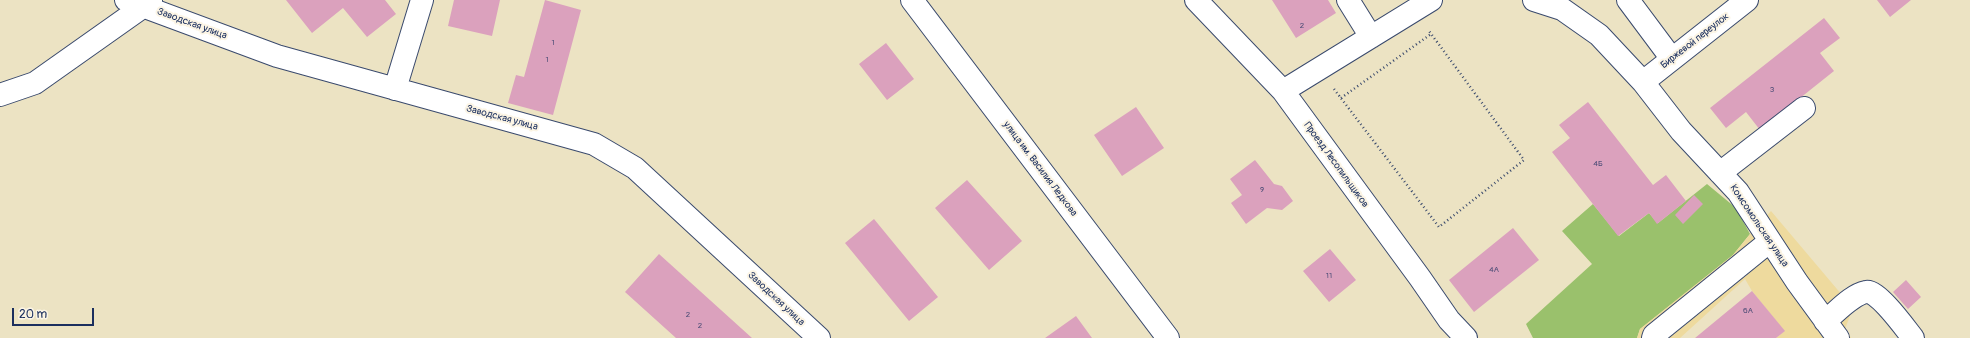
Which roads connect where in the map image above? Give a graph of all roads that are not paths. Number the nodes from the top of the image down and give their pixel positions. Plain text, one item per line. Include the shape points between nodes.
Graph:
1 (422, 0) edge
2 (912, 0) edge
3 (1196, 0) edge
4 (1348, 0) edge
5 (1534, 0) edge
6 (1628, 0) edge
7 (1747, 0) edge
8 (140, 2) edge
9 (1422, 5) edge
10 (1371, 37) junction
11 (1672, 59) junction
12 (1643, 82) junction
13 (395, 89) junction
14 (1283, 92) junction
15 (0, 95) edge
16 (1804, 108) dead end
17 (1720, 173) junction
18 (1770, 241) junction
19 (1825, 321) junction
20 (819, 338) edge
21 (1168, 338) edge
22 (1466, 338) edge
23 (1653, 338) edge
24 (1838, 338) edge
25 (1913, 338) edge

1 - 13 street
2 - 21 street, улица им. Василия Ледкова
3 - 14 street, Проезд Лесопильщиков
4 - 10 street
5 - 12 street, Комсомольская улица via 1562,9 1599,35
6 - 11 street
7 - 11 street, Биржевой переулок
8 - 13 street, Заводская улица via 277,56
8 - 15 street via 35,83
9 - 10 street
10 - 14 street
11 - 12 street, Биржевой переулок
12 - 17 street, Комсомольская улица via 1681,131
13 - 20 street, Заводская улица via 594,144 635,168
14 - 22 street, Проезд Лесопильщиков via 1449,320
16 - 17 street
17 - 18 street, Комсомольская улица via 1738,192
18 - 19 street, Комсомольская улица
18 - 23 street
19 - 24 street, Комсомольская улица
19 - 25 street via 1859,294 1873,292

